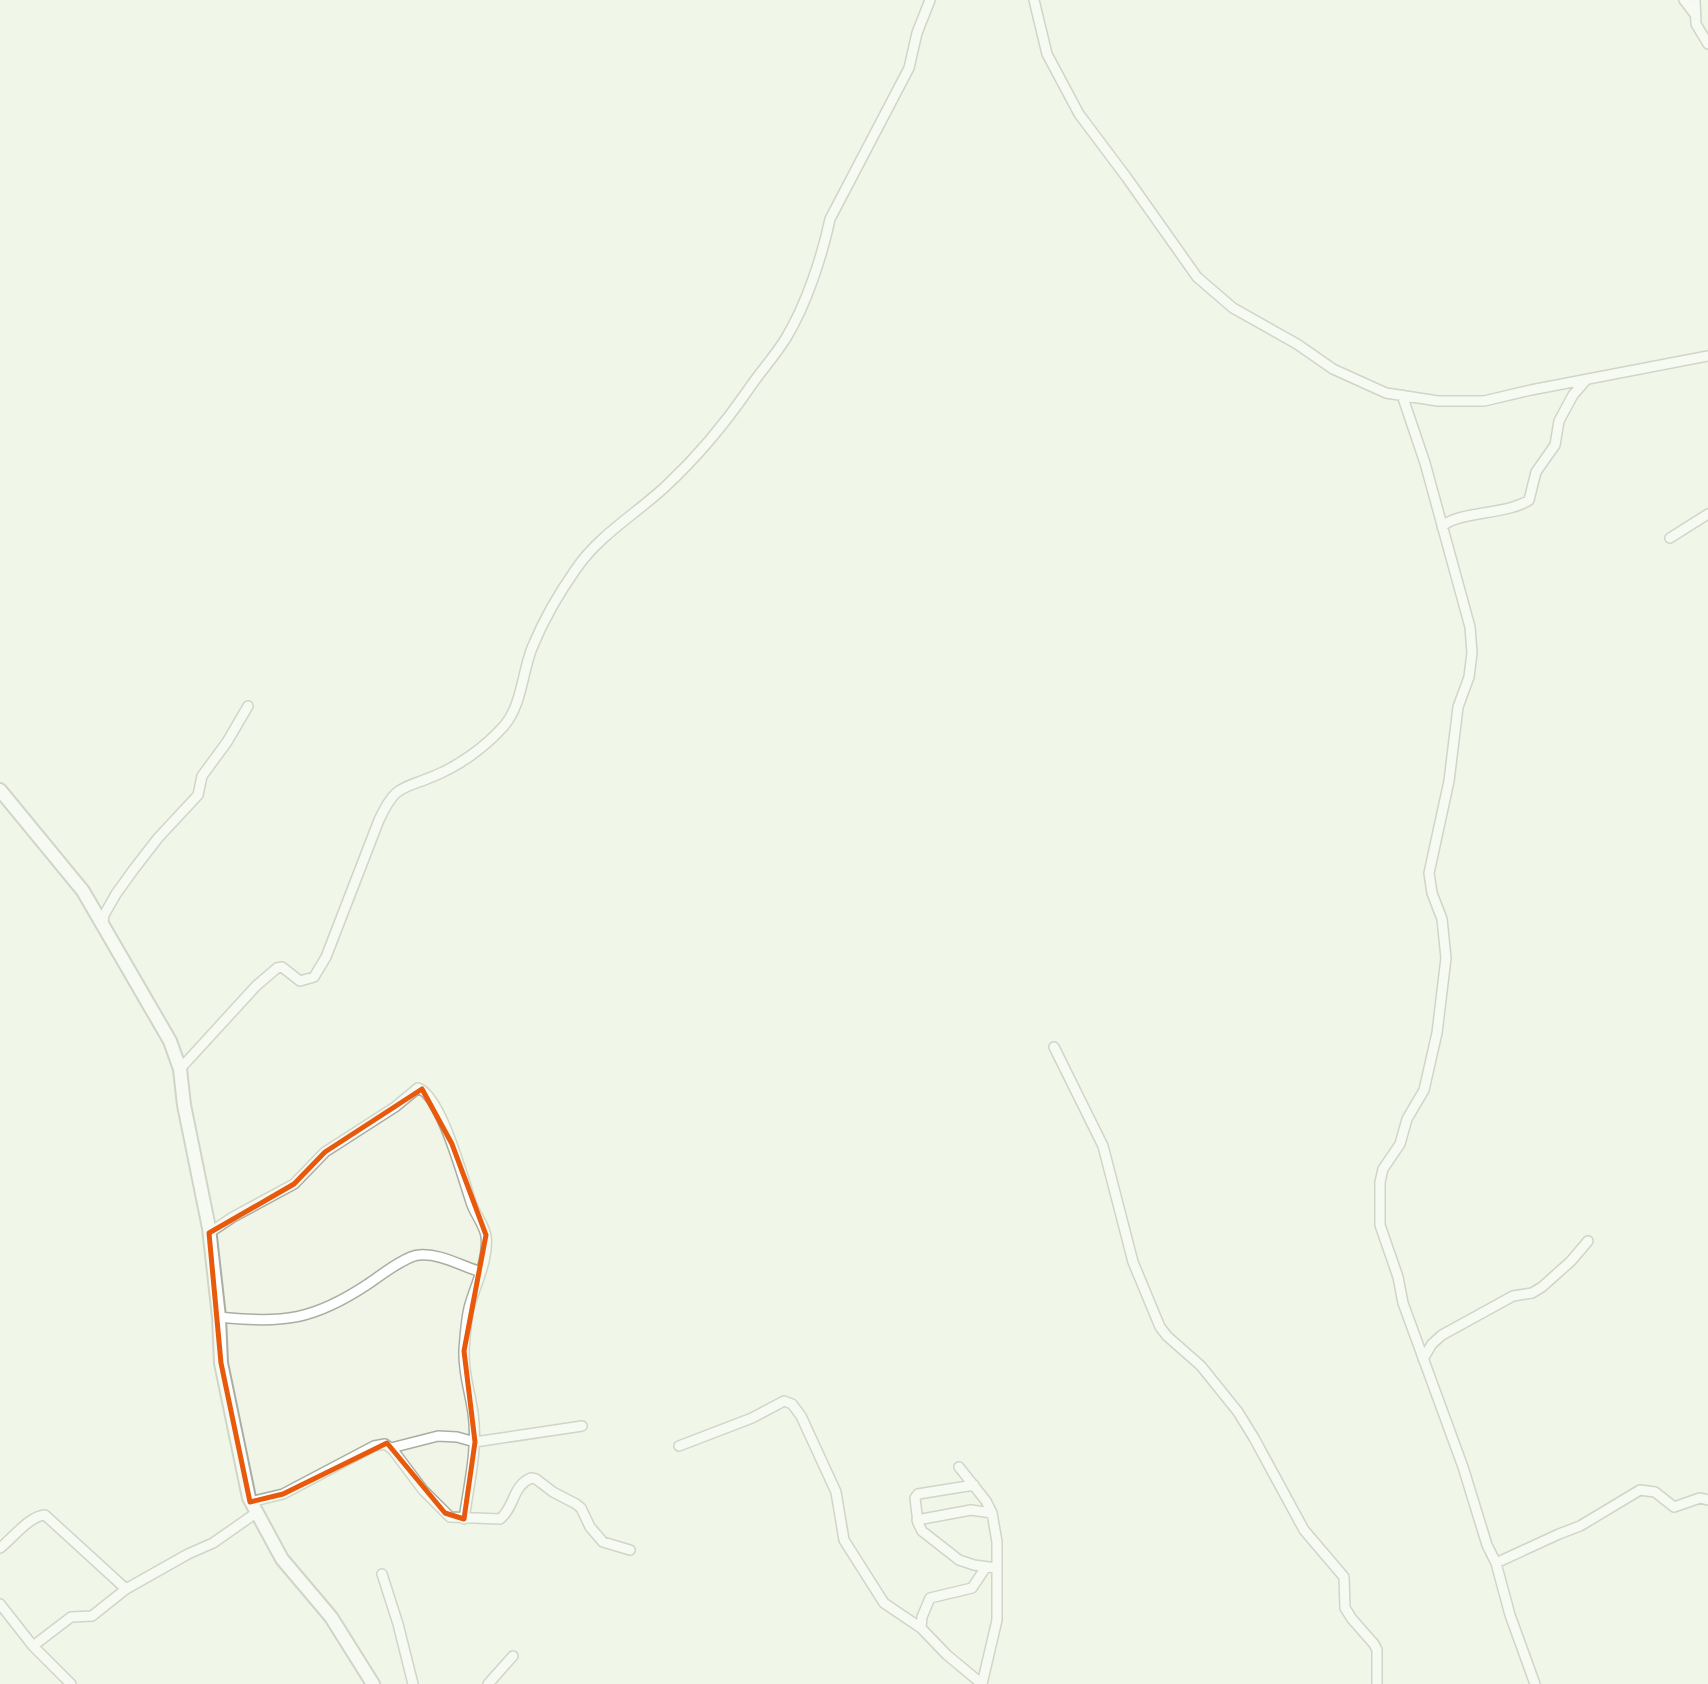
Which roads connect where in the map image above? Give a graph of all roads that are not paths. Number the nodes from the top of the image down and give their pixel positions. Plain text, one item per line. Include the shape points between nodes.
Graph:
1 (930, 0) edge
2 (1034, 0) edge
3 (1684, 0) edge
4 (1695, 0) edge
5 (1694, 13) junction
6 (1708, 44) edge
7 (1708, 356) edge
8 (1586, 380) junction
9 (1402, 395) junction
10 (1708, 514) edge
11 (1442, 527) junction
12 (1670, 538) dead end
13 (247, 706) dead end
14 (1, 795) edge
15 (103, 923) junction
16 (1054, 1046) dead end
17 (180, 1069) junction
18 (209, 1233) junction
19 (1588, 1241) dead end
20 (481, 1272) junction
21 (219, 1317) junction
22 (1423, 1359) junction
23 (582, 1426) dead end
24 (475, 1442) junction
25 (679, 1446) dead end
26 (391, 1448) junction
27 (959, 1466) dead end
28 (974, 1485) junction
29 (1708, 1500) edge
30 (253, 1508) junction
31 (992, 1513) junction
32 (464, 1519) junction
33 (917, 1520) junction
34 (0, 1548) edge
35 (631, 1550) dead end
36 (1496, 1563) junction
37 (991, 1567) junction
38 (382, 1574) dead end
39 (126, 1589) junction
40 (0, 1604) edge
41 (921, 1628) junction
42 (33, 1646) junction
43 (513, 1656) dead end
44 (71, 1684) edge
45 (373, 1684) edge
46 (413, 1684) edge
47 (488, 1684) edge
48 (982, 1684) edge
49 (1377, 1684) edge
50 (1535, 1684) edge

1 - 17 street via 909,68 830,219 824,247 792,328 776,353 698,454 604,537 576,569 532,648 506,724 470,756 435,776 411,783 390,798 314,977 300,981 277,968
2 - 9 street via 1047,54 1072,103 1197,277 1233,308 1333,369 1369,387
3 - 5 street
4 - 5 street
5 - 6 street
7 - 8 street
8 - 9 street via 1484,401
8 - 11 street via 1559,421 1555,445 1539,466 1529,500 1451,520
9 - 11 street
10 - 12 street
11 - 22 street via 1470,627 1472,653 1429,873 1444,936 1445,977 1426,1083 1379,1185 1383,1237
13 - 15 street via 202,776 198,795 134,869
14 - 15 street via 83,891
15 - 17 street via 159,1019
16 - 49 street via 1103,1146 1133,1262 1160,1327 1201,1366 1238,1412 1304,1530 1344,1577 1345,1608 1377,1650
17 - 18 street
18 - 20 street via 294,1184 325,1152 418,1088 436,1107 486,1235
18 - 21 street
19 - 22 street via 1542,1287 1513,1296 1442,1335
20 - 21 street via 439,1257 416,1255 338,1304 307,1315 253,1321
20 - 24 street via 469,1309 464,1351
21 - 30 street via 221,1363
22 - 36 street
23 - 24 street
24 - 26 street via 438,1436
24 - 32 street
25 - 41 street via 784,1401 792,1404 836,1492 844,1541 884,1603
26 - 30 street via 374,1446
26 - 32 street via 444,1513
27 - 28 street
28 - 31 street
28 - 33 street via 918,1494
29 - 36 street via 1700,1498 1674,1507 1655,1492 1640,1490 1580,1526
30 - 39 street via 213,1543
30 - 45 street via 287,1565 341,1631
31 - 33 street via 971,1510
31 - 37 street via 997,1542
32 - 35 street via 500,1519 519,1486 536,1479 581,1508 603,1542
33 - 37 street via 922,1531 951,1554 966,1563
34 - 39 street via 44,1514
36 - 50 street
37 - 41 street via 972,1588 932,1597
37 - 48 street via 997,1620
38 - 46 street
39 - 42 street via 92,1616 71,1617
40 - 42 street
41 - 48 street
42 - 44 street
43 - 47 street

